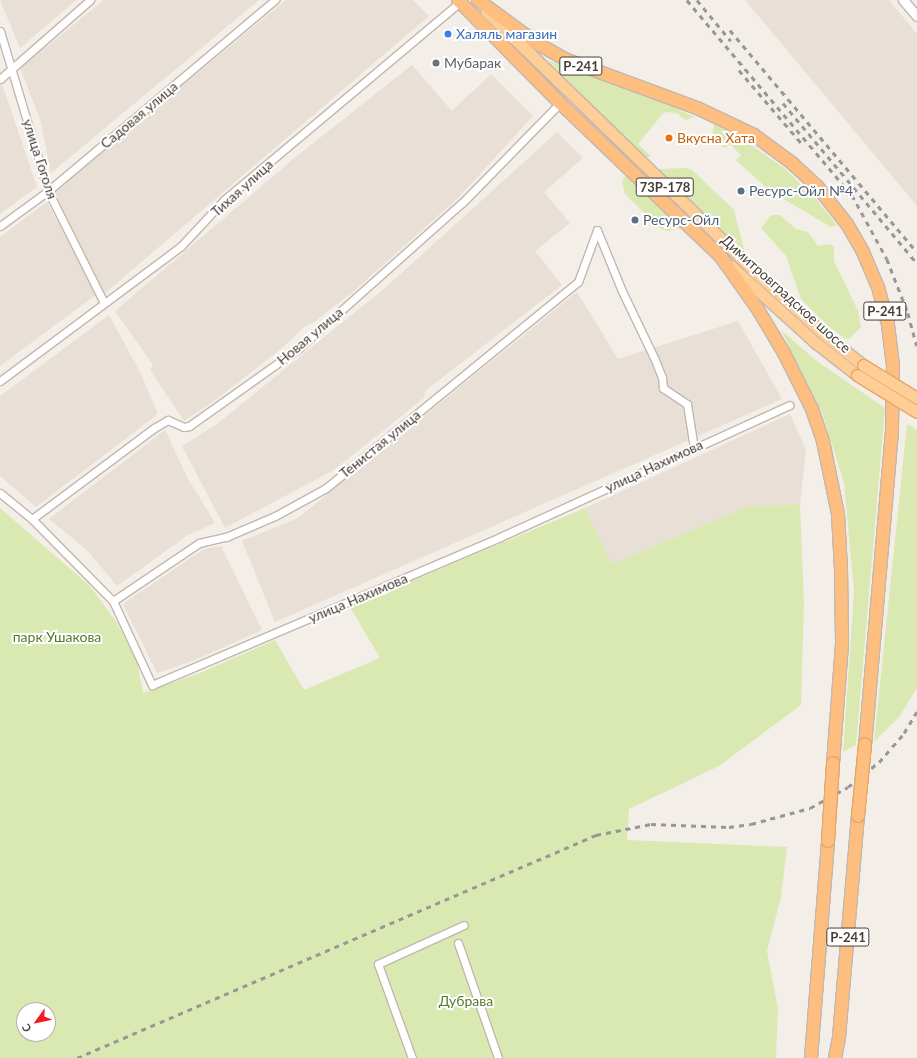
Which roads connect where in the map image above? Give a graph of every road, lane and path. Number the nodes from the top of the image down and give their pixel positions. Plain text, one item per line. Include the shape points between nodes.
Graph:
1 (90, 0) edge
2 (275, 0) edge
3 (476, 0) edge
4 (903, 0) edge
5 (459, 1) edge
6 (917, 16) edge
7 (0, 31) edge
8 (11, 69) junction
9 (0, 79) edge
10 (560, 103) junction
11 (48, 191) junction
12 (0, 226) edge
13 (722, 257) junction
14 (104, 303) junction
15 (0, 381) edge
16 (917, 398) edge
17 (789, 405) dead end
18 (917, 412) edge
19 (694, 448) junction
20 (0, 493) edge
21 (32, 519) junction
22 (113, 601) junction
23 (464, 925) dead end
24 (458, 943) dead end
25 (412, 1058) edge
26 (498, 1058) edge
27 (811, 1058) edge
28 (835, 1058) edge

1 - 8 street
2 - 11 street, Садовая улица
3 - 16 main road, Димитровградское шоссе / 73Р-178, bridge via 754,271 826,336 863,364
3 - 28 highway, Р-241, bridge via 538,44 567,60 697,108 754,135 792,163 817,186 847,224 878,287 888,325 893,364 892,431 839,1037
4 - 6 street
5 - 10 highway, Димитровградское шоссе / Р-241
5 - 14 street, Тихая улица via 224,200 181,246
7 - 8 street, улица Гоголя
8 - 9 street
8 - 11 street, улица Гоголя
10 - 13 highway, Димитровградское шоссе / Р-241
10 - 21 street, Новая улица via 462,203 299,348 189,426 184,427 168,420 154,428
11 - 12 street, Садовая улица
11 - 14 street, улица Гоголя
13 - 18 main road, Димитровградское шоссе, bridge via 816,344 857,375
13 - 27 highway, Р-241, bridge via 784,353 812,409 831,473 838,514 842,644
14 - 15 street, Тихая улица
17 - 19 street, улица Нахимова
19 - 22 street, улица Нахимова via 500,537 152,685
19 - 22 street, Тенистая улица via 687,404 663,388 662,377 655,360 622,291 597,230 578,282 326,488 275,516 226,538 199,543
20 - 21 street, улица Нахимова
21 - 22 street, улица Нахимова
23 - 25 street via 378,964
24 - 26 street

